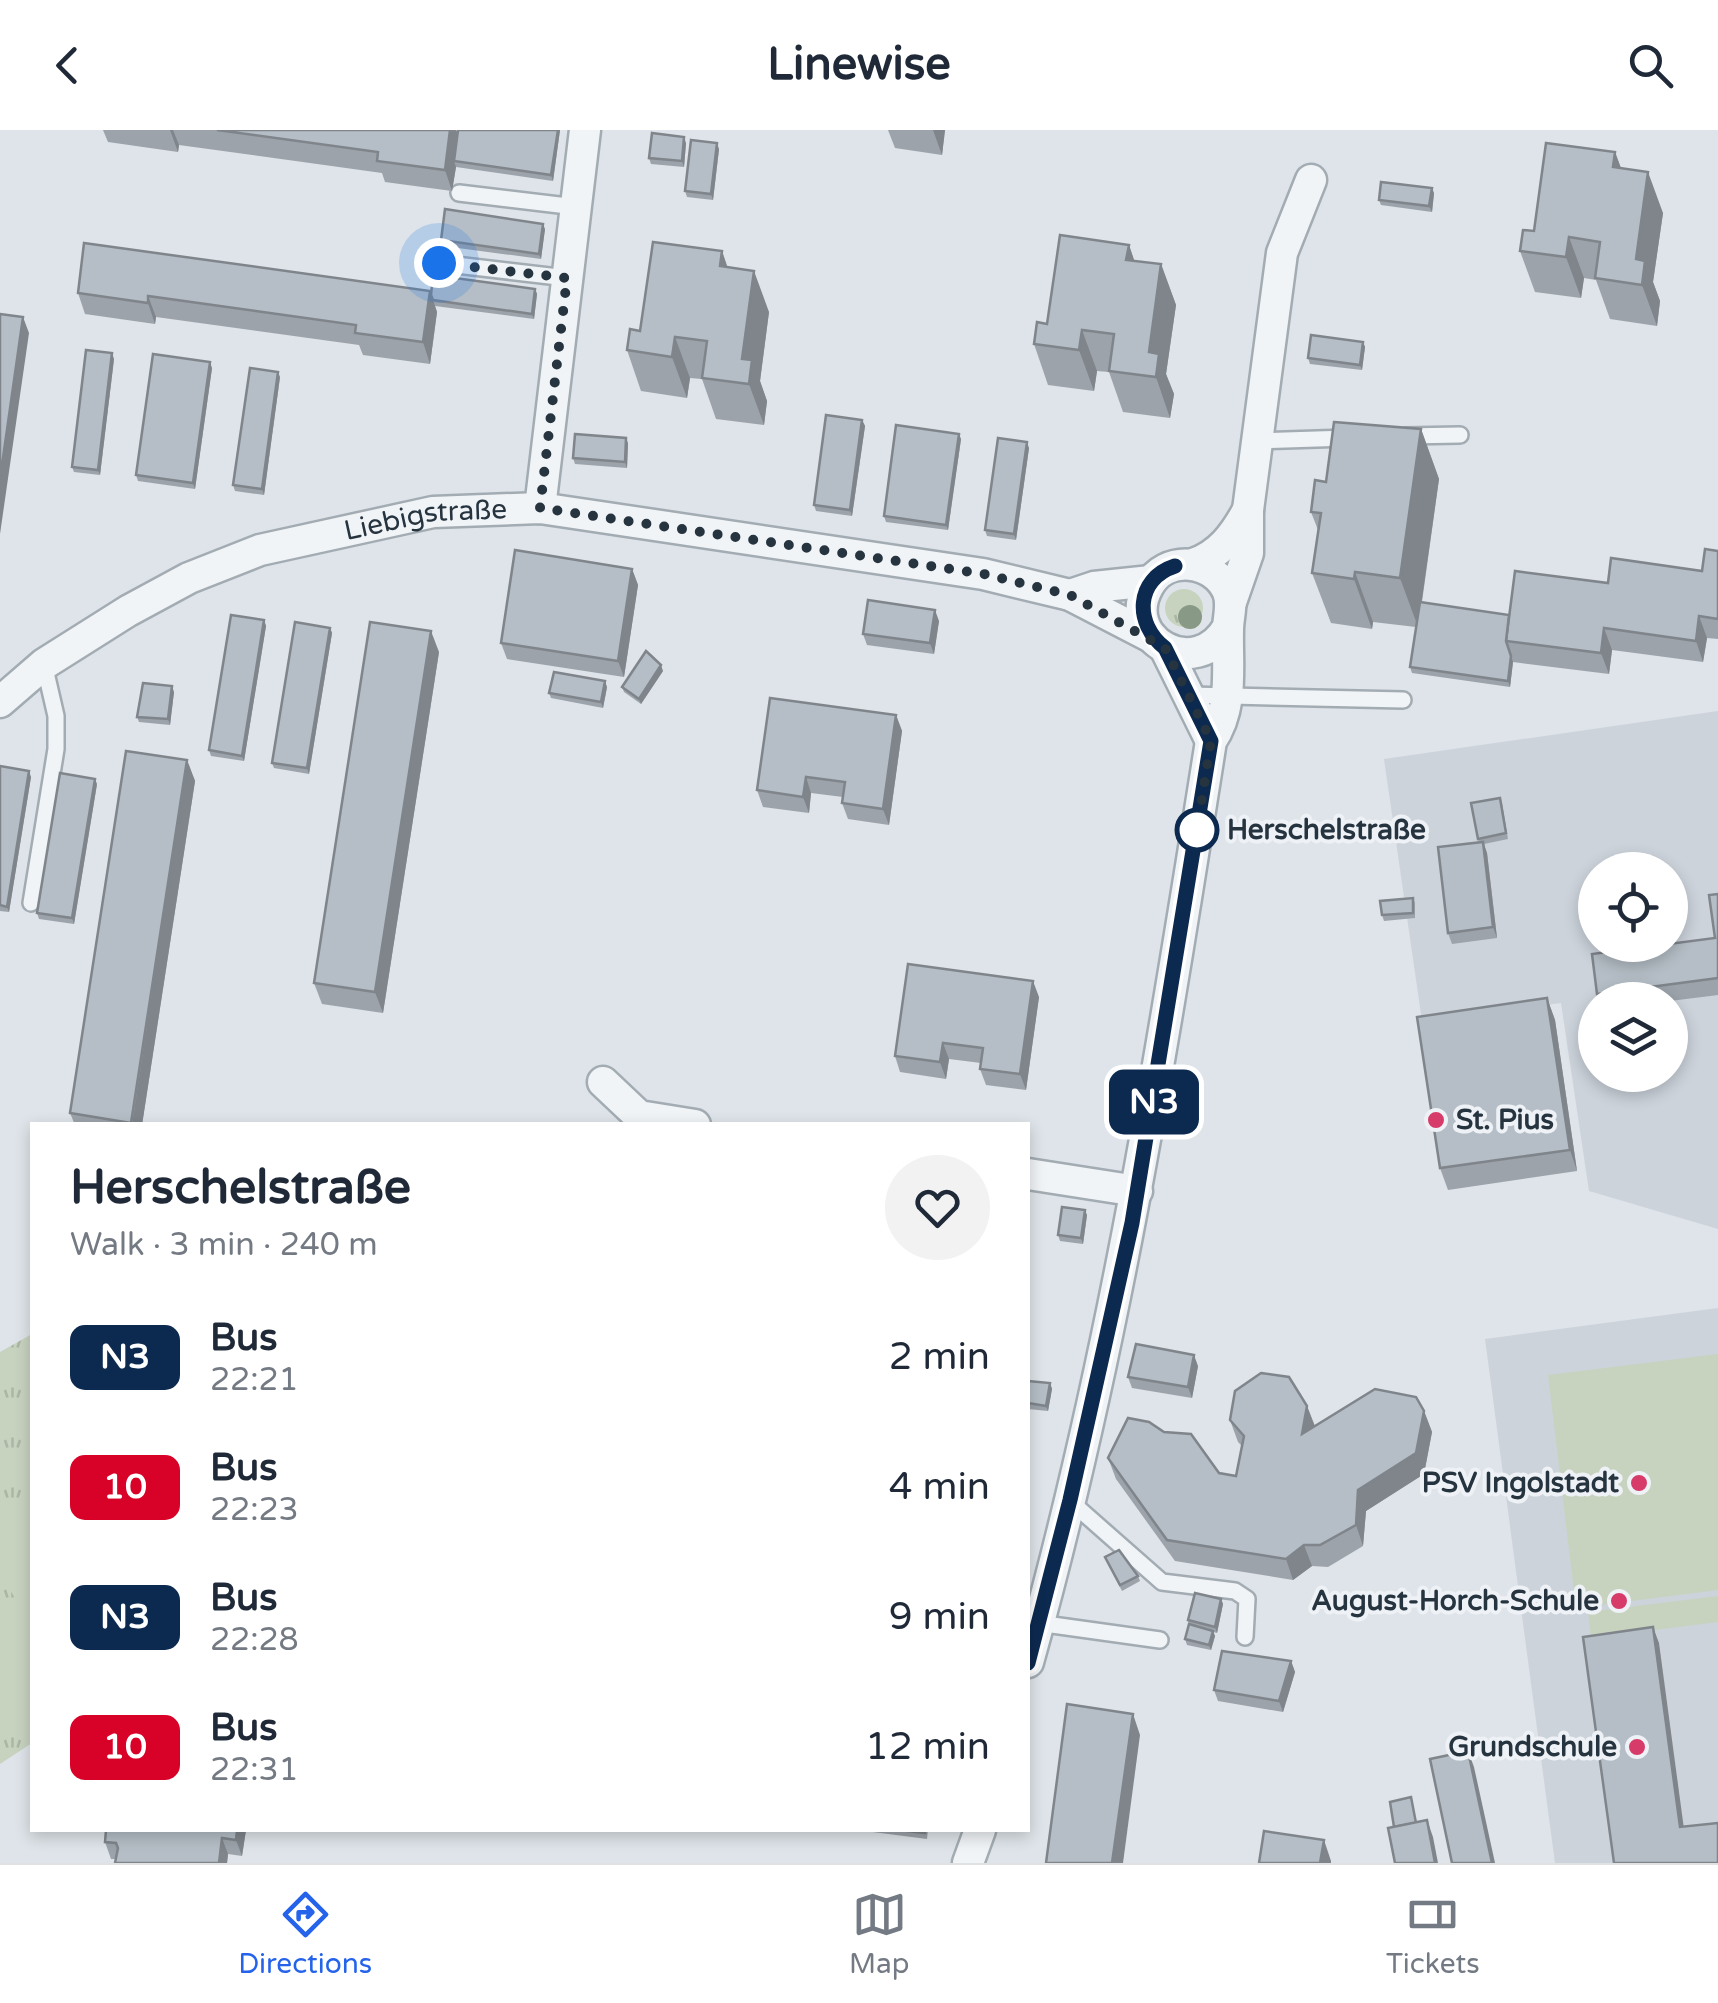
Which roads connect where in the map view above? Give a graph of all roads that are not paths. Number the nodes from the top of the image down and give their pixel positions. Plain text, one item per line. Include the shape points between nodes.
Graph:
1 (585, 130) edge
2 (1311, 180) dead end
3 (459, 193) dead end
4 (576, 207) junction
5 (439, 263) dead end
6 (567, 278) junction
7 (1460, 435) dead end
8 (1369, 437) edge
9 (1388, 437) edge
10 (1257, 440) junction
11 (540, 508) junction
12 (1248, 510) junction
13 (1193, 564) junction
14 (1151, 581) junction
15 (1070, 595) junction
16 (1229, 614) junction
17 (1159, 643) junction
18 (44, 664) junction
19 (1227, 695) junction
20 (1190, 696) junction
21 (1404, 700) dead end
22 (0, 702) edge
23 (1211, 741) junction
24 (31, 903) dead end
25 (603, 1082) dead end
26 (677, 1122) edge
27 (1030, 1174) edge
28 (1138, 1190) junction
29 (1070, 1500) junction
30 (1038, 1623) junction
31 (1245, 1637) dead end
32 (1160, 1640) dead end
33 (1030, 1654) edge
34 (979, 1832) edge
35 (968, 1863) edge

1 - 4 street
2 - 10 street via 1282,253
3 - 4 lane
4 - 6 street
5 - 6 lane
6 - 11 street
7 - 9 lane
8 - 10 lane
10 - 12 street
11 - 15 street, Liebigstraße via 984,574
11 - 18 street, Liebigstraße via 434,512 260,550 189,578
12 - 13 street via 1229,540
12 - 16 street via 1248,553
13 - 14 street via 1164,569
13 - 16 street via 1214,573 1228,590
14 - 15 street, Liebigstraße
14 - 17 street via 1142,608
15 - 17 street, Liebigstraße
16 - 17 street via 1218,642 1204,651 1185,654
16 - 19 street
17 - 20 street
18 - 22 street, Liebigstraße
18 - 24 lane via 56,750
19 - 20 lane
19 - 21 lane
19 - 23 street
20 - 23 street
23 - 28 street
25 - 26 street via 639,1116
27 - 28 street
28 - 29 street
29 - 30 street
29 - 31 lane via 1162,1582 1236,1591 1247,1599
30 - 32 lane
30 - 33 street
34 - 35 street

